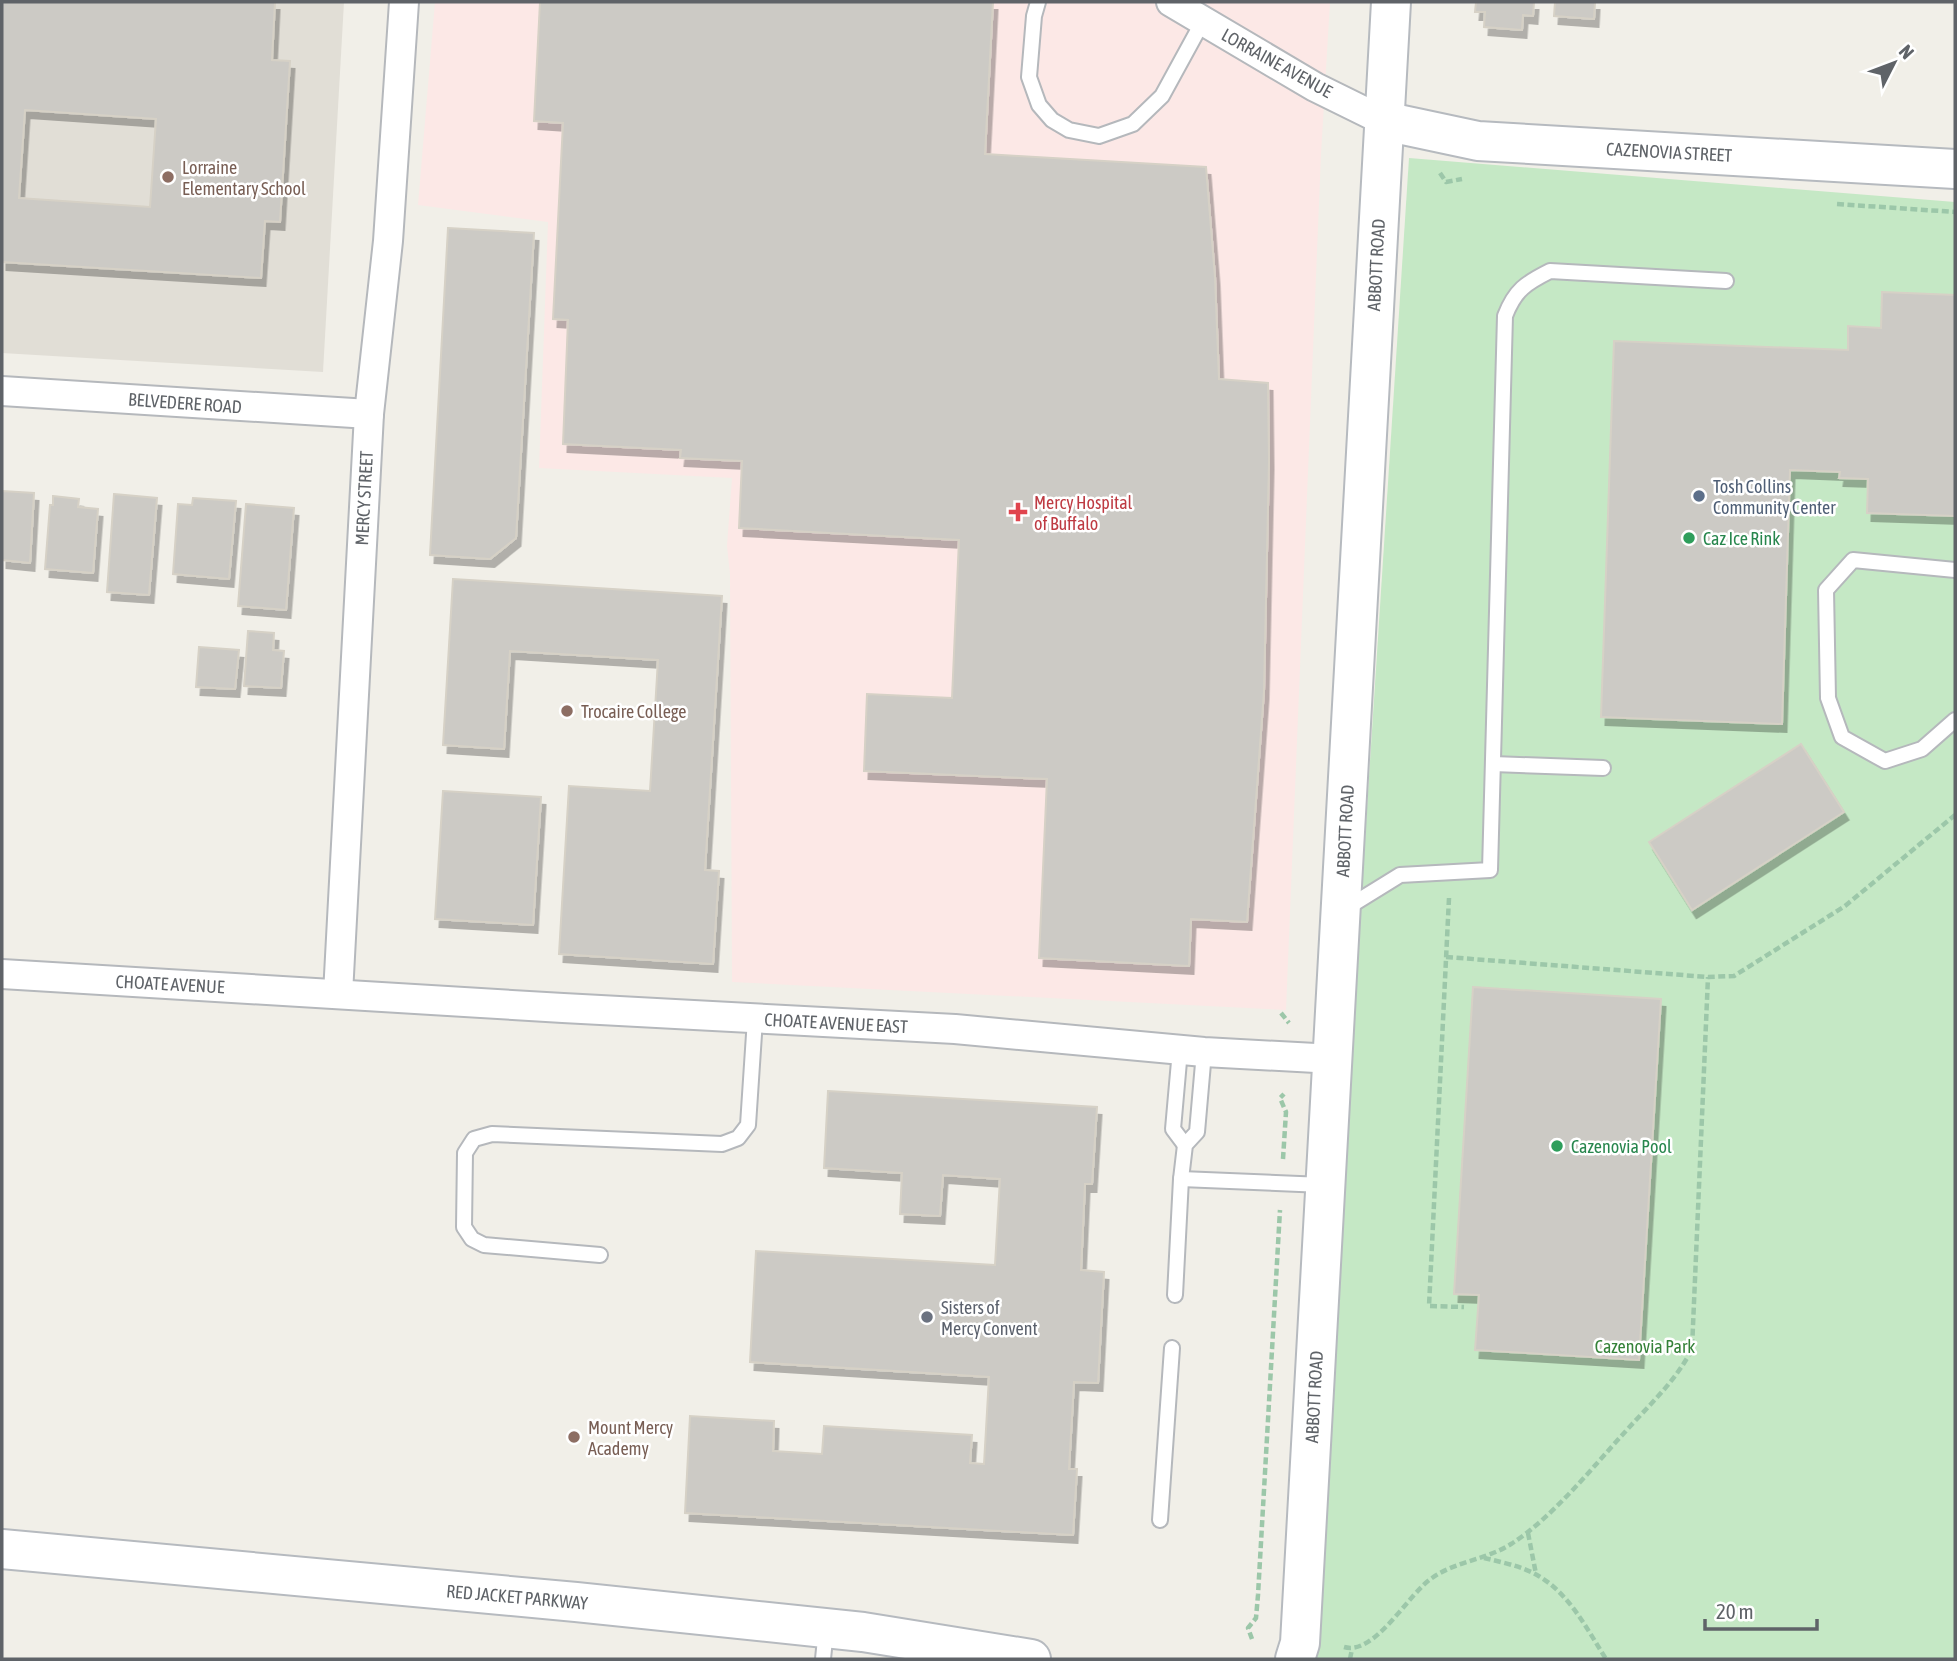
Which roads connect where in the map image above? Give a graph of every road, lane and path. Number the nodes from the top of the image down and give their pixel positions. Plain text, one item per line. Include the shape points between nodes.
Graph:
1 (404, 2) edge
2 (1038, 2) edge
3 (1171, 2) edge
4 (1391, 2) edge
5 (1203, 22) junction
6 (1384, 121) junction
7 (1955, 169) edge
8 (1440, 173) dead end
9 (1446, 182) dead end
10 (1726, 281) dead end
11 (2, 391) edge
12 (369, 415) junction
13 (1955, 570) edge
14 (1955, 720) edge
15 (1493, 764) junction
16 (1604, 768) dead end
17 (1955, 815) edge
18 (1450, 873) junction
19 (1340, 911) junction
20 (1446, 957) junction
21 (2, 974) edge
22 (1708, 977) junction
23 (338, 994) junction
24 (1281, 1013) dead end
25 (755, 1018) junction
26 (1289, 1023) dead end
27 (1192, 1051) junction
28 (1334, 1059) junction
29 (1284, 1094) dead end
30 (1185, 1145) junction
31 (1181, 1179) junction
32 (1282, 1183) junction
33 (1324, 1185) junction
34 (600, 1255) dead end
35 (1175, 1295) dead end
36 (1464, 1307) dead end
37 (1172, 1348) dead end
38 (1160, 1520) dead end
39 (1528, 1533) junction
40 (2, 1549) edge
41 (1484, 1558) junction
42 (1536, 1574) junction
43 (1252, 1639) dead end
44 (824, 1644) edge
45 (1344, 1647) dead end
46 (1352, 1649) junction
47 (954, 1653) edge
48 (1031, 1659) edge
49 (1295, 1659) edge
50 (1350, 1659) edge
51 (1606, 1659) edge

1 - 12 street, MERCY STREET via 388,241
2 - 5 lane via 1029,77 1040,105 1052,120 1069,130 1099,136 1133,124 1162,96
3 - 5 street, LORRAINE AVENUE
4 - 6 street, ABBOTT ROAD
5 - 6 street, LORRAINE AVENUE
6 - 7 street, CAZENOVIA STREET via 1478,141
6 - 19 street, ABBOTT ROAD
8 - 9 path
10 - 15 lane via 1550,271 1512,298 1505,316
11 - 12 street, BELVEDERE ROAD
12 - 23 street, MERCY STREET
13 - 14 lane via 1853,560 1826,590 1828,698 1842,737 1885,761 1922,748
15 - 16 lane
15 - 18 lane via 1490,870
17 - 22 path via 1844,905 1734,976
18 - 19 lane via 1400,875
18 - 20 path
19 - 28 street, ABBOTT ROAD
20 - 22 path
20 - 36 path via 1429,1306
21 - 23 street, CHOATE AVENUE
22 - 39 path via 1692,1349 1681,1371
23 - 25 street, CHOATE AVENUE EAST
24 - 26 path
25 - 27 street, CHOATE AVENUE EAST via 955,1029
25 - 34 lane via 748,1125 738,1138 722,1144 492,1134 474,1139 465,1153 464,1227 472,1239 484,1245
27 - 28 street, CHOATE AVENUE EAST
27 - 30 lane via 1197,1132
27 - 30 lane via 1173,1129
28 - 33 street, ABBOTT ROAD
29 - 32 path via 1280,1098 1286,1112
30 - 31 lane
31 - 32 lane
31 - 35 lane
32 - 33 lane
32 - 43 path via 1258,1595 1256,1618 1248,1628
33 - 49 street, ABBOTT ROAD via 1300,1643
37 - 38 lane
39 - 41 path
39 - 42 path
40 - 44 street, RED JACKET PARKWAY via 576,1602
41 - 42 path
41 - 46 path via 1431,1578 1367,1645
42 - 51 path via 1572,1606
44 - 47 street, RED JACKET PARKWAY via 863,1632
45 - 46 path
46 - 50 path
47 - 48 street, RED JACKET PARKWAY

